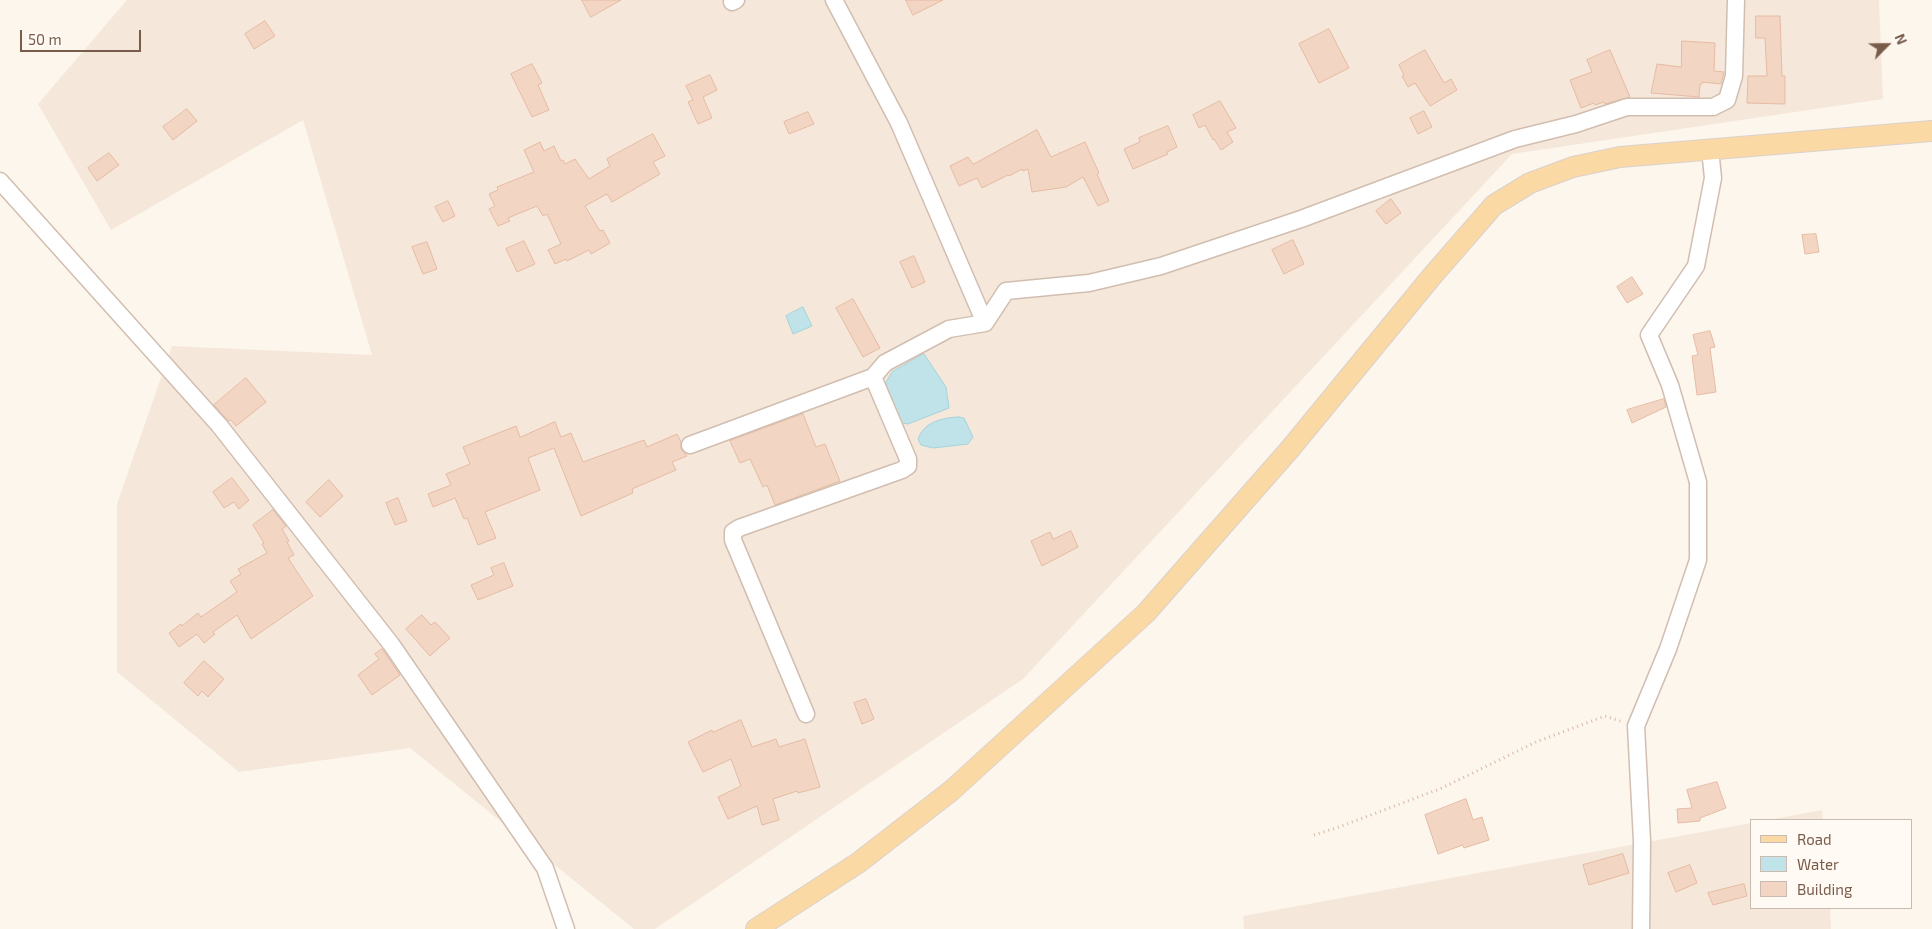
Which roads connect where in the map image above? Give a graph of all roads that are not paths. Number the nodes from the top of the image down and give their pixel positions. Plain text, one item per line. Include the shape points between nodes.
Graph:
1 (834, 0) edge
2 (1736, 0) edge
3 (1932, 131) edge
4 (1710, 149) junction
5 (0, 181) edge
6 (985, 323) junction
7 (874, 377) junction
8 (690, 445) dead end
9 (806, 714) dead end
10 (566, 929) edge
11 (756, 929) edge
12 (1641, 929) edge

1 - 6 street via 900,123
2 - 6 street via 1734,76 1727,100 1713,107 1627,107 1515,140 1301,219 1161,266 1089,282 1006,291
3 - 4 main road
4 - 11 main road via 1620,157 1573,167 1530,183 1494,205 1290,449 1146,613 951,791 858,864
4 - 12 street via 1713,178 1696,266 1649,335 1670,385 1698,482 1698,560 1668,650 1636,726 1642,841
5 - 10 street via 220,425 391,644 546,868
6 - 7 street via 949,329 885,363
7 - 8 street
7 - 9 street via 908,466 733,532 733,540

